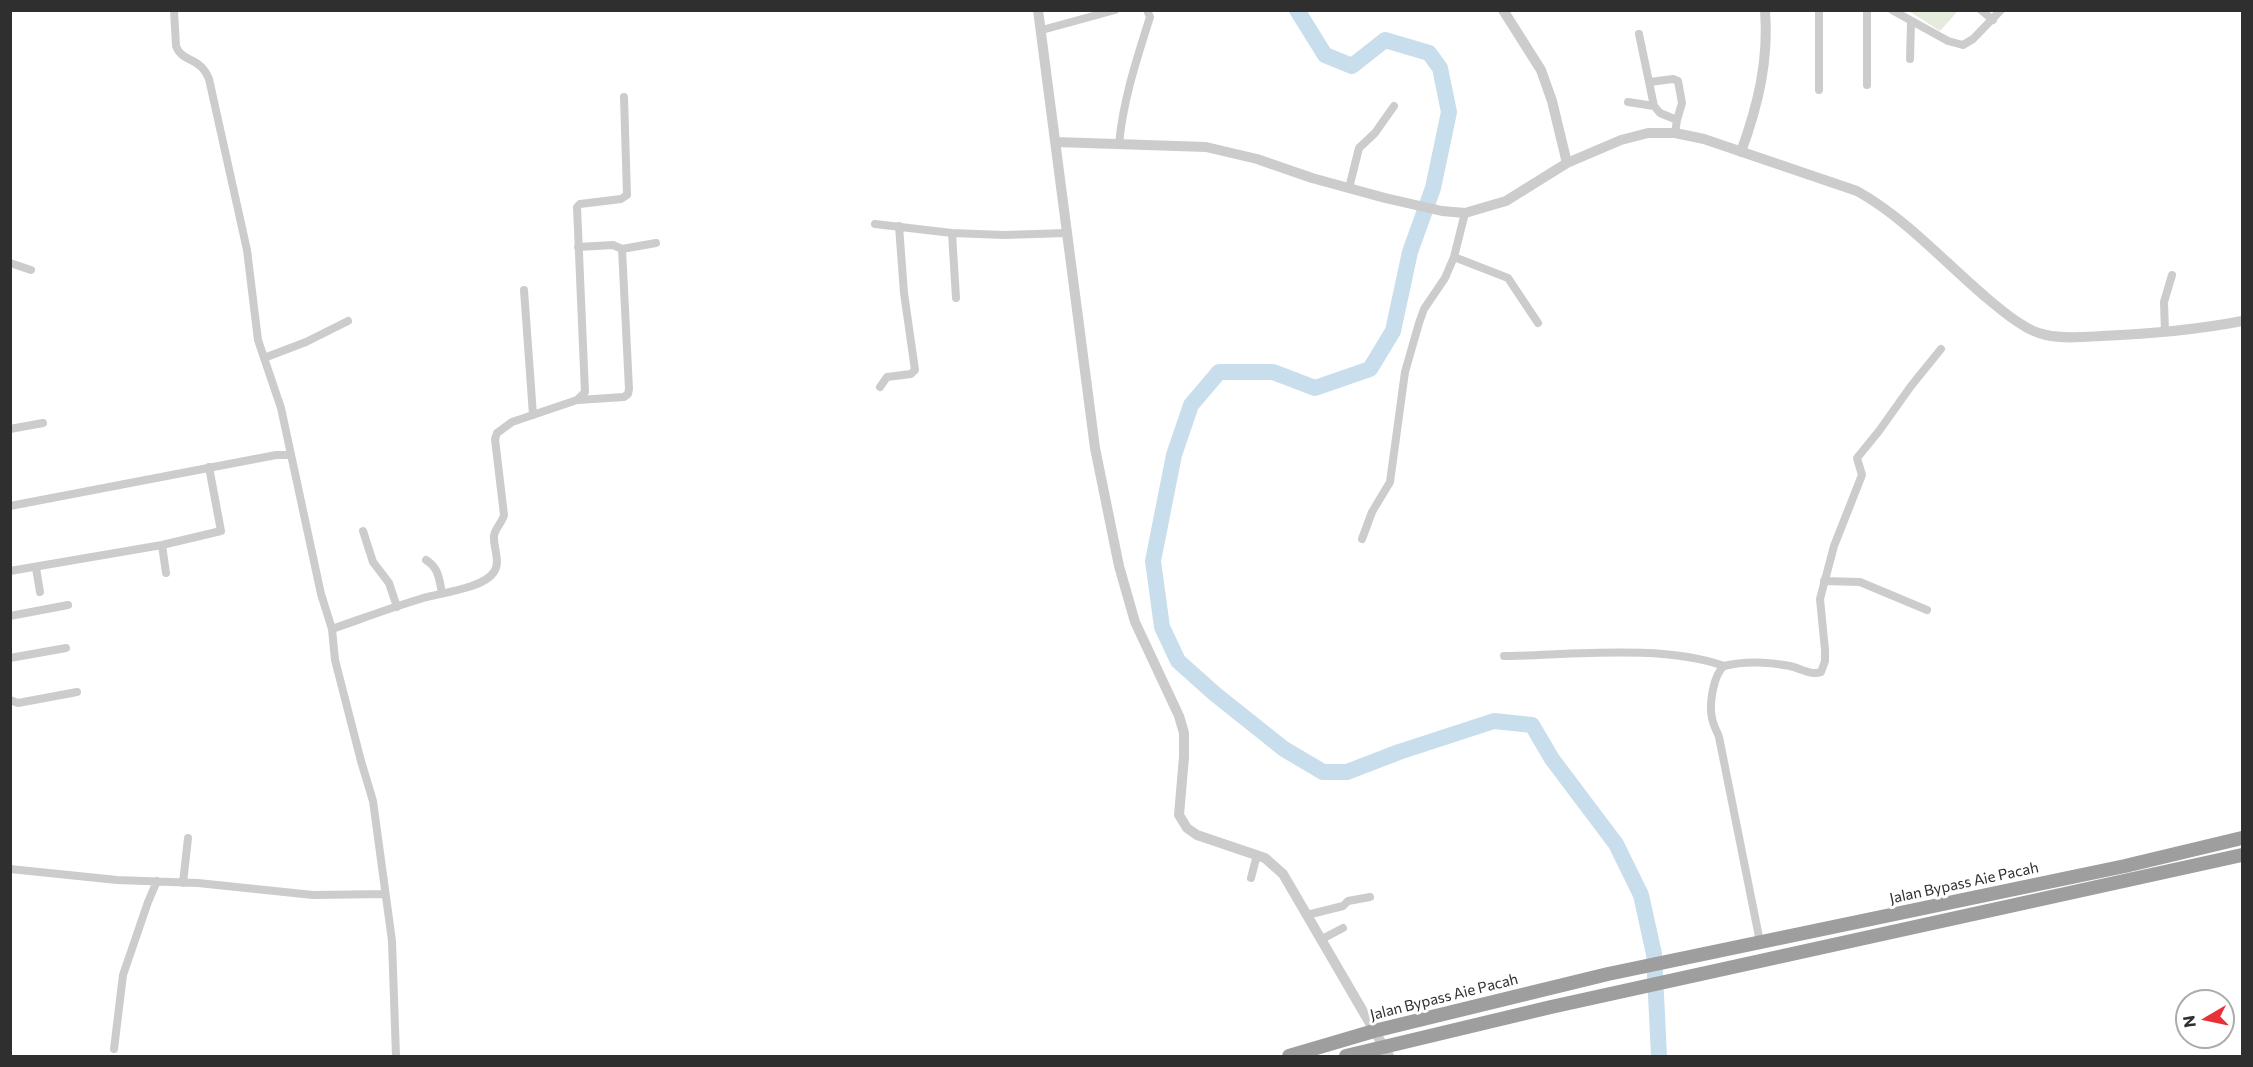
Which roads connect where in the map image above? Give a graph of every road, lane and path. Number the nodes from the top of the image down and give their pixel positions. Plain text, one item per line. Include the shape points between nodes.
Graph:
1 (174, 10) edge
2 (1038, 10) edge
3 (1115, 10) edge
4 (1147, 10) edge
5 (1503, 10) edge
6 (1765, 10) edge
7 (1820, 10) edge
8 (1867, 10) edge
9 (1892, 10) edge
10 (1981, 10) edge
11 (2001, 10) edge
12 (1992, 20) junction
13 (1911, 21) junction
14 (1042, 30) junction
15 (1639, 34) dead end
16 (1910, 59) dead end
17 (1650, 82) junction
18 (1867, 86) dead end
19 (1819, 90) dead end
20 (624, 97) dead end
21 (1628, 102) dead end
22 (1394, 106) dead end
23 (1653, 106) junction
24 (1677, 120) junction
25 (1676, 133) junction
26 (1056, 142) junction
27 (1119, 144) junction
28 (1741, 152) junction
29 (1567, 163) junction
30 (1349, 188) junction
31 (1465, 213) junction
32 (875, 224) dead end
33 (899, 226) junction
34 (952, 232) junction
35 (1066, 233) junction
36 (656, 243) dead end
37 (578, 247) junction
38 (622, 249) junction
39 (1454, 256) junction
40 (10, 263) edge
41 (31, 270) dead end
42 (2172, 275) dead end
43 (524, 290) dead end
44 (956, 298) dead end
45 (348, 321) dead end
46 (2242, 321) edge
47 (1538, 323) dead end
48 (2165, 332) junction
49 (1941, 349) dead end
50 (264, 358) junction
51 (880, 387) dead end
52 (577, 400) junction
53 (533, 415) junction
54 (42, 423) dead end
55 (10, 429) edge
56 (290, 454) junction
57 (209, 467) junction
58 (10, 506) edge
59 (363, 531) dead end
60 (1362, 538) dead end
61 (162, 545) junction
62 (426, 560) dead end
63 (36, 567) junction
64 (10, 571) edge
65 (166, 573) dead end
66 (1824, 580) junction
67 (40, 592) dead end
68 (442, 593) junction
69 (68, 605) dead end
70 (397, 607) junction
71 (1927, 610) dead end
72 (10, 616) edge
73 (332, 629) junction
74 (66, 648) dead end
75 (1504, 656) dead end
76 (10, 658) edge
77 (1724, 666) junction
78 (77, 692) dead end
79 (10, 700) edge
80 (188, 838) dead end
81 (2242, 838) edge
82 (1257, 855) junction
83 (2242, 855) edge
84 (10, 869) edge
85 (1251, 878) dead end
86 (158, 881) junction
87 (183, 883) junction
88 (385, 894) junction
89 (1370, 897) dead end
90 (1307, 915) junction
91 (1343, 928) dead end
92 (1322, 939) junction
93 (1760, 942) junction
94 (1374, 1031) junction
95 (114, 1049) dead end
96 (1386, 1051) edge
97 (396, 1056) edge
98 (1289, 1056) edge
99 (1346, 1056) edge

1 - 50 street via 178,52 201,65 209,79 239,212
2 - 14 street
3 - 14 street
4 - 27 street via 1150,17 1130,80
5 - 29 street via 1541,70
6 - 28 street via 1764,72 1754,118
7 - 19 street
8 - 18 street
9 - 13 street
10 - 12 street
11 - 12 street
12 - 13 street via 1963,45
13 - 16 street
14 - 26 street
15 - 17 street
17 - 23 street
17 - 24 street via 1678,81 1682,103
20 - 37 street via 627,195 577,207
21 - 23 street
22 - 30 street via 1359,148
23 - 24 street
24 - 25 street
25 - 28 street
25 - 29 street via 1634,136
26 - 27 street
26 - 35 street
27 - 30 street via 1206,147
28 - 48 street via 1857,191 1878,203 1973,287 2032,330 2062,337
29 - 31 street via 1506,201
30 - 31 street
31 - 39 street
32 - 33 street
33 - 34 street
33 - 51 street via 915,370 887,377
34 - 35 street
34 - 44 street
35 - 82 street via 1095,448 1119,566 1135,622 1184,734 1179,815 1197,835
36 - 38 street
37 - 38 street via 614,245
37 - 52 street via 585,392
38 - 52 street via 629,392 624,397
39 - 47 street via 1508,278
39 - 60 street via 1419,322 1405,372 1390,482
40 - 41 street
42 - 48 street via 2164,302
43 - 53 street
45 - 50 street
46 - 48 street
49 - 66 street via 1857,458 1861,479
50 - 56 street
52 - 53 street
53 - 68 street via 503,427 495,439 504,515 494,534 495,572 466,587
54 - 55 street
56 - 57 street
56 - 73 street
57 - 58 street
57 - 61 street via 222,531
59 - 70 street via 373,562 389,583
61 - 63 street
61 - 65 street
62 - 68 street via 435,565
63 - 64 street
63 - 67 street
66 - 71 street via 1870,585
66 - 77 street via 1820,609 1825,661 1821,672 1815,674 1770,663
68 - 70 street
69 - 72 street
70 - 73 street
73 - 88 street via 335,660 373,801
74 - 76 street
75 - 77 street via 1664,654
77 - 93 street via 1718,675 1711,717 1719,737
78 - 79 street via 18,703
80 - 87 street
81 - 93 highway, Jalan Bypass Aie Pacah
82 - 85 street
82 - 90 street via 1283,874
83 - 96 highway via 1613,993
84 - 86 street
86 - 87 street
86 - 95 street via 123,975
87 - 88 street via 313,895
88 - 97 street via 392,947
89 - 90 street
90 - 92 street
91 - 92 street
92 - 94 street
93 - 94 highway, Jalan Bypass Aie Pacah
94 - 96 street
94 - 98 highway, Jalan Bypass Aie Pacah
96 - 99 highway

